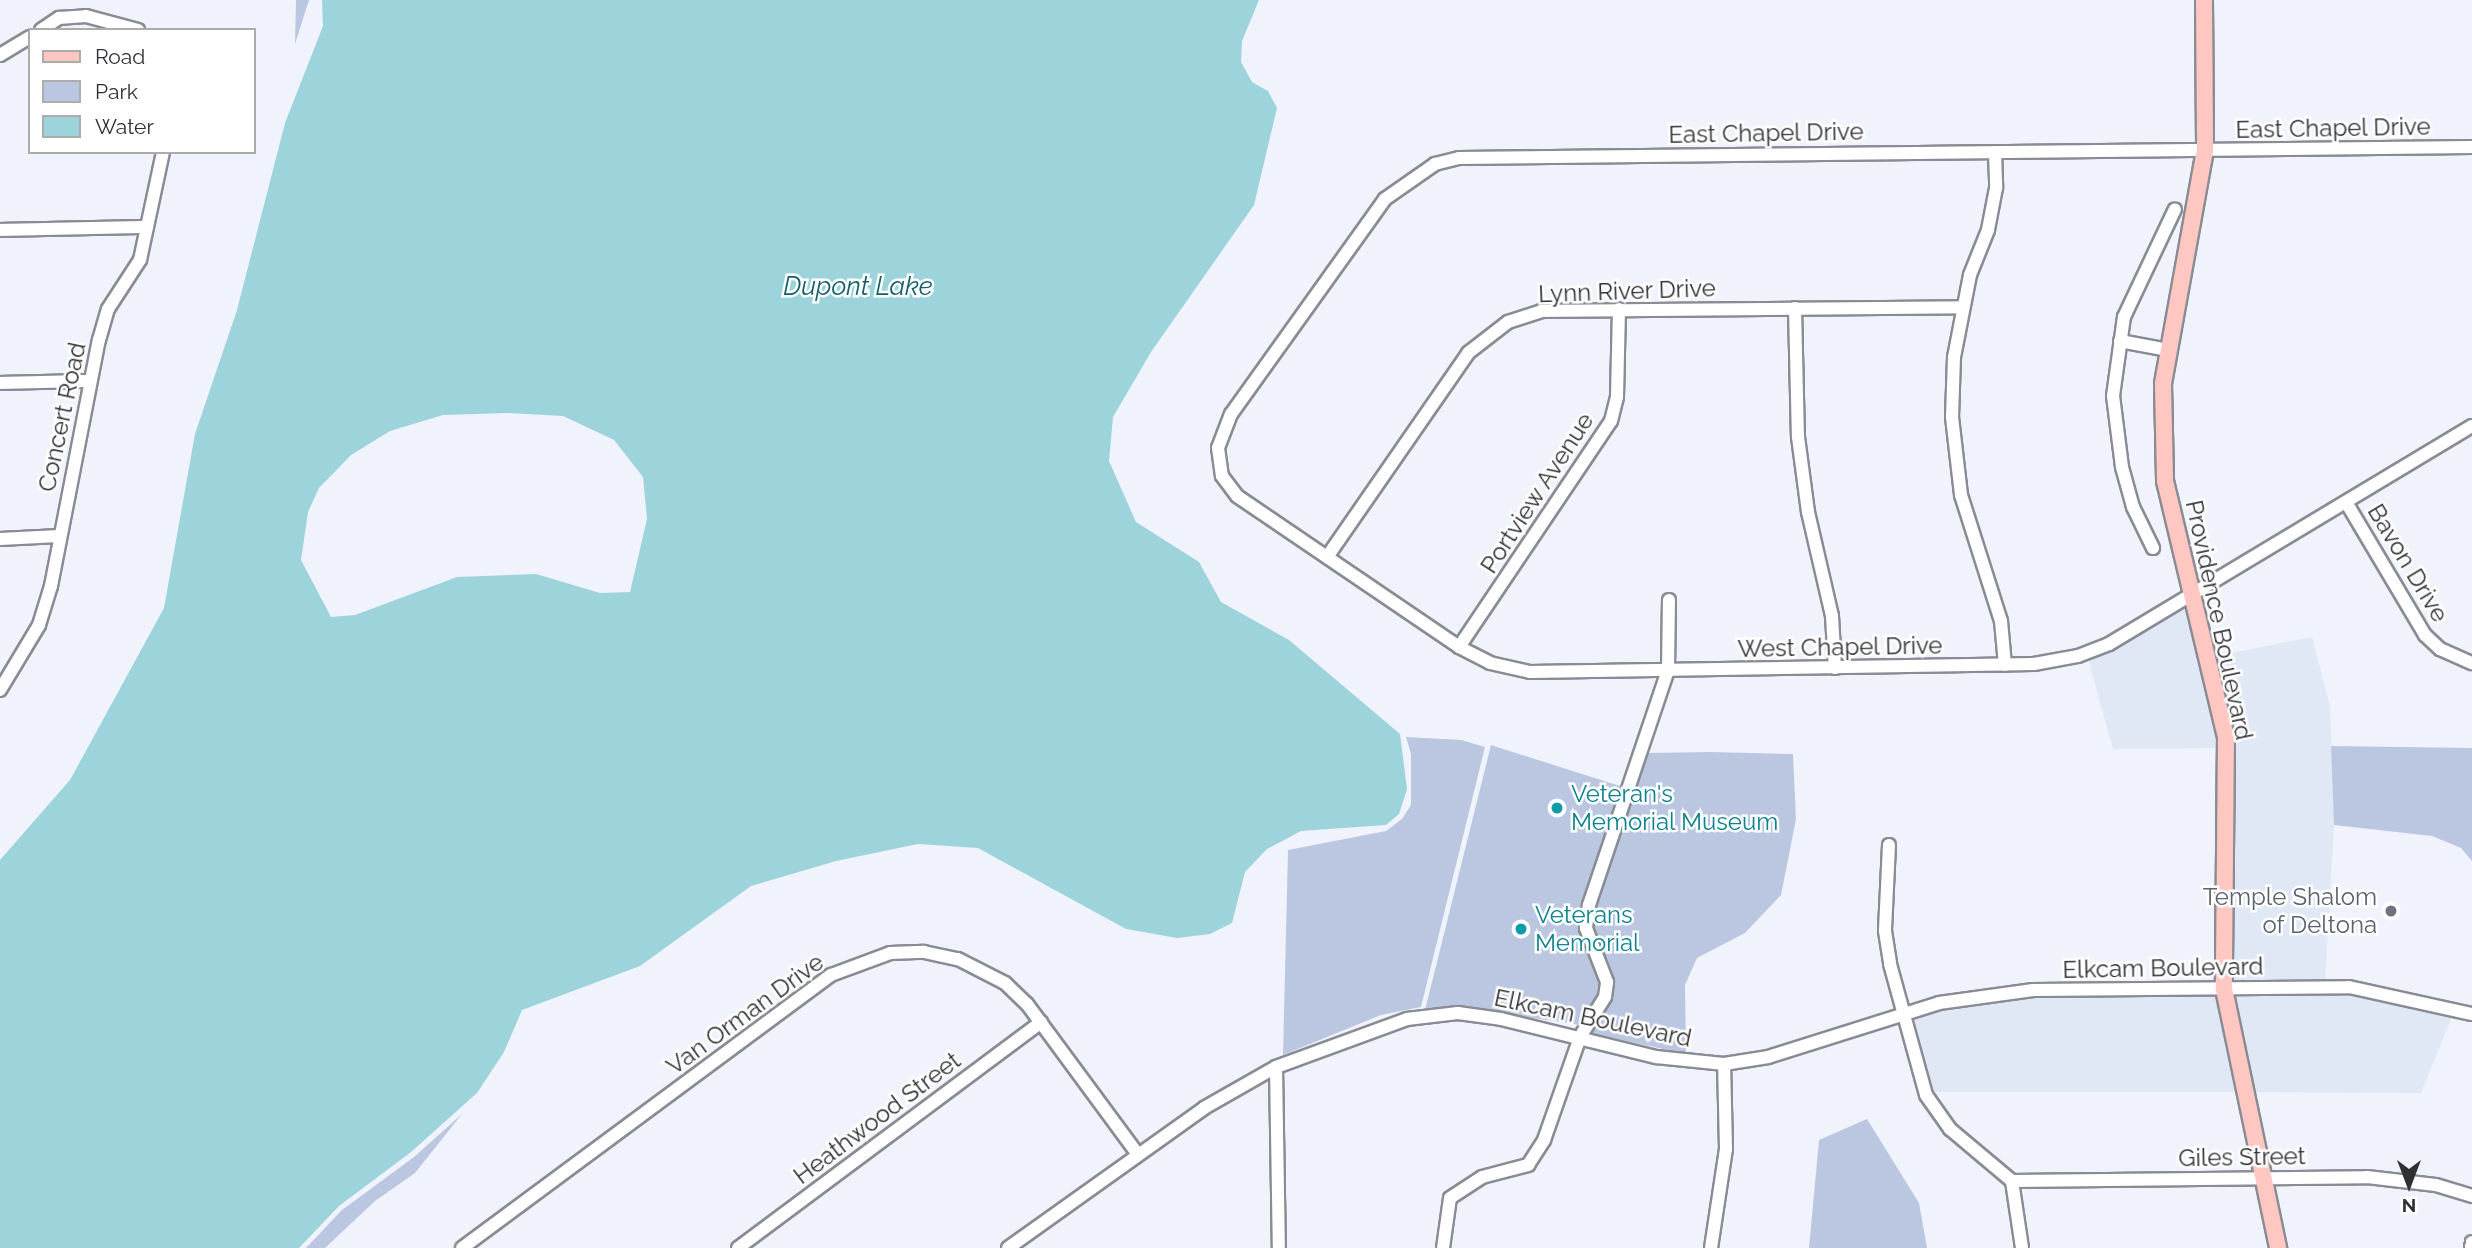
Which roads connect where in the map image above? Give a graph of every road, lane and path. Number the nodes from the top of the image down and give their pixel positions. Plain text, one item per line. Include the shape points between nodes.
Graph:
1 (2204, 0) edge
2 (44, 28) edge
3 (131, 28) edge
4 (28, 38) edge
5 (0, 55) edge
6 (2472, 147) edge
7 (2205, 150) junction
8 (1995, 152) junction
9 (163, 154) edge
10 (2175, 209) dead end
11 (147, 227) junction
12 (0, 230) edge
13 (1963, 307) junction
14 (1795, 308) junction
15 (1619, 309) junction
16 (2120, 341) junction
17 (2168, 349) junction
18 (89, 381) junction
19 (0, 383) edge
20 (2472, 426) edge
21 (1219, 459) joint
22 (2346, 502) junction
23 (59, 536) junction
24 (0, 538) edge
25 (2153, 548) dead end
26 (1327, 557) junction
27 (2189, 592) junction
28 (1668, 600) dead end
29 (1460, 646) junction
30 (2472, 663) edge
31 (2005, 665) junction
32 (1835, 668) junction
33 (1668, 670) junction
34 (0, 690) edge
35 (1889, 845) dead end
36 (2224, 989) junction
37 (2472, 1014) edge
38 (1906, 1015) junction
39 (1041, 1022) junction
40 (1580, 1037) junction
41 (1724, 1064) junction
42 (1276, 1067) junction
43 (1137, 1153) junction
44 (2260, 1178) junction
45 (2011, 1181) junction
46 (2472, 1195) edge
47 (2472, 1242) edge
48 (462, 1248) edge
49 (738, 1248) edge
50 (1008, 1248) edge
51 (1279, 1248) edge
52 (1443, 1248) edge
53 (1712, 1248) edge
54 (2022, 1248) edge
55 (2278, 1248) edge
56 (2470, 1248) edge

1 - 7 main road, Providence Boulevard
2 - 3 street via 59,18 86,16
4 - 5 street
6 - 7 street, East Chapel Drive
7 - 8 street, East Chapel Drive
7 - 17 main road, Providence Boulevard
8 - 13 street via 1992,209
8 - 21 street, East Chapel Drive via 1460,158 1435,164 1385,199 1231,414 1221,431
9 - 11 street, Concert Road
10 - 16 street, Providence Boulevard via 2135,287
11 - 12 street
11 - 18 street, Concert Road via 140,260 108,309
13 - 14 street, Lynn River Drive
13 - 31 street via 1954,356 1952,417 1961,495 2001,621
14 - 15 street, Lynn River Drive
14 - 32 street via 1798,437 1808,512 1832,616
15 - 26 street, Lynn River Drive via 1541,310 1507,322 1484,337 1468,353
15 - 29 street, Portview Avenue via 1617,397 1611,421
16 - 17 street
16 - 25 street, Providence Boulevard via 2113,396 2116,431 2133,507
17 - 27 main road, Providence Boulevard via 2163,384 2165,481
18 - 19 street
18 - 23 street, Concert Road
20 - 22 street, West Chapel Drive
21 - 26 street, West Chapel Drive via 1222,476 1237,496
22 - 27 street, West Chapel Drive via 2271,550
22 - 30 street, Bavon Drive via 2425,635 2440,649
23 - 24 street
23 - 34 street, Concert Road via 39,625
26 - 29 street, West Chapel Drive
27 - 31 street, West Chapel Drive via 2098,650 2034,664
27 - 36 main road, Providence Boulevard via 2226,737
28 - 33 street
29 - 33 street, West Chapel Drive via 1490,663 1530,673
31 - 32 street, West Chapel Drive
32 - 33 street, West Chapel Drive
33 - 40 street via 1589,905 1586,928 1607,982 1596,1014
35 - 38 street via 1885,931
36 - 37 street, Elkcam Boulevard via 2348,987
36 - 38 street, Elkcam Boulevard via 2033,990 1939,1003
36 - 44 main road, Providence Boulevard
38 - 41 street, Elkcam Boulevard via 1768,1057
38 - 45 street via 1926,1095 1950,1129
39 - 43 street, Van Orman Drive
39 - 48 street, Van Orman Drive via 1005,983 958,959 924,952 861,961 831,975
39 - 49 street, Heathwood Street
40 - 41 street, Elkcam Boulevard via 1656,1057
40 - 42 street, Elkcam Boulevard via 1535,1024 1458,1013 1407,1019
40 - 52 street via 1544,1140 1528,1165 1482,1177 1450,1198
41 - 53 street via 1726,1149
42 - 43 street, Elkcam Boulevard
42 - 51 street
43 - 50 street, Elkcam Boulevard
44 - 45 street, Giles Street
44 - 46 street, Giles Street via 2367,1177 2436,1185
44 - 55 main road, Providence Boulevard
45 - 54 street
47 - 56 street

